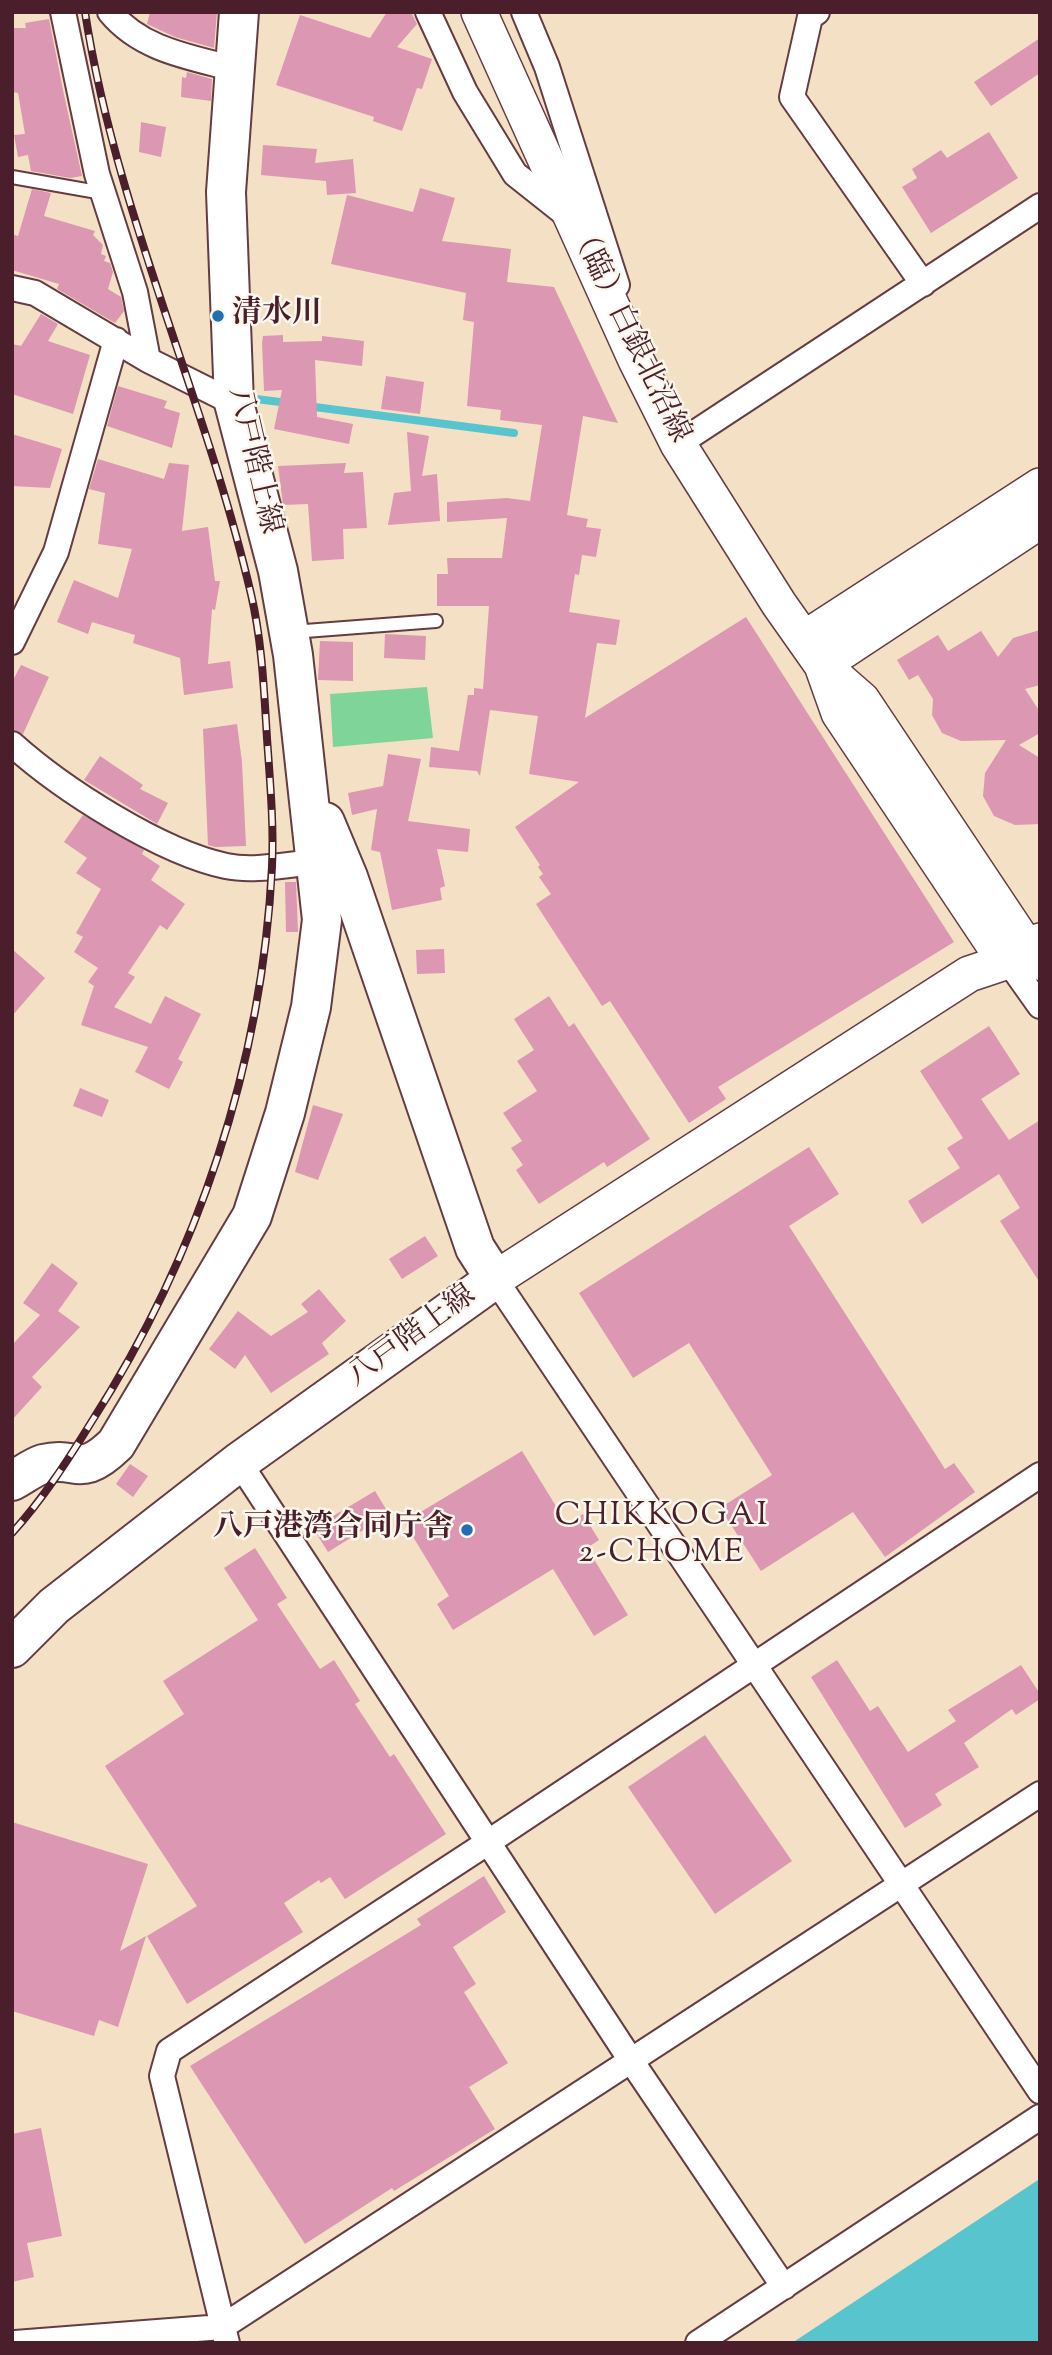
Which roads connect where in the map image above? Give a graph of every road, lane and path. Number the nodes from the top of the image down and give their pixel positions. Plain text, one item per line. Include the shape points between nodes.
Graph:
1 (64, 12) edge
2 (110, 12) edge
3 (239, 12) edge
4 (428, 12) edge
5 (480, 12) edge
6 (524, 12) edge
7 (817, 12) edge
8 (235, 69) junction
9 (12, 177) edge
10 (103, 193) junction
11 (1040, 206) edge
12 (570, 217) junction
13 (923, 284) junction
14 (12, 288) edge
15 (116, 340) junction
16 (635, 360) junction
17 (158, 364) junction
18 (234, 403) junction
19 (678, 444) junction
20 (1040, 486) edge
21 (1040, 521) edge
22 (436, 621) dead end
23 (289, 633) junction
24 (12, 642) edge
25 (813, 652) junction
26 (12, 744) edge
27 (307, 781) junction
28 (317, 862) junction
29 (1023, 944) edge
30 (1040, 1006) edge
31 (495, 1279) junction
32 (239, 1462) junction
33 (1040, 1475) edge
34 (12, 1481) edge
35 (12, 1648) edge
36 (753, 1664) junction
37 (1040, 1794) edge
38 (487, 1843) junction
39 (902, 1885) junction
40 (632, 2062) junction
41 (1040, 2091) edge
42 (1040, 2117) edge
43 (784, 2287) junction
44 (225, 2335) edge
45 (15, 2343) edge
46 (698, 2343) edge

1 - 10 street
2 - 8 street via 125,30 158,48
3 - 8 main road, 八戸階上線
4 - 12 street via 465,92 514,174
5 - 12 street, （臨）白銀北沼線
6 - 16 street via 547,66 612,267
7 - 13 street via 810,17 792,97
8 - 18 main road, 八戸階上線 via 226,192
9 - 10 lane
10 - 17 street
11 - 13 street
12 - 16 street, （臨）白銀北沼線
13 - 19 street
14 - 15 street via 35,293
15 - 17 street
15 - 24 street via 56,552
16 - 19 street, （臨）白銀北沼線
17 - 18 street
18 - 23 main road, 八戸階上線 via 278,571
19 - 25 street, （臨）白銀北沼線
20 - 25 street
21 - 25 street
22 - 23 lane
23 - 27 main road, 八戸階上線
25 - 29 street, （臨）白銀北沼線 via 839,713
26 - 28 street via 138,831 188,853 248,868
27 - 28 main road, 八戸階上線
27 - 31 main road, 八戸階上線 via 348,877 475,1248
28 - 34 main road, 八戸階上線 via 322,920 311,1007 285,1113 252,1216 116,1444 100,1460 43,1464
29 - 30 street
29 - 31 street via 969,974
31 - 32 main road, 八戸階上線
31 - 36 street
32 - 35 main road, 八戸階上線 via 54,1606
32 - 38 street
33 - 36 street
36 - 38 street
36 - 39 street
37 - 39 street
38 - 40 street
38 - 44 street via 169,2051 162,2076
39 - 40 street
39 - 41 street
40 - 43 street
40 - 44 street
42 - 43 street
43 - 46 street
44 - 45 street

